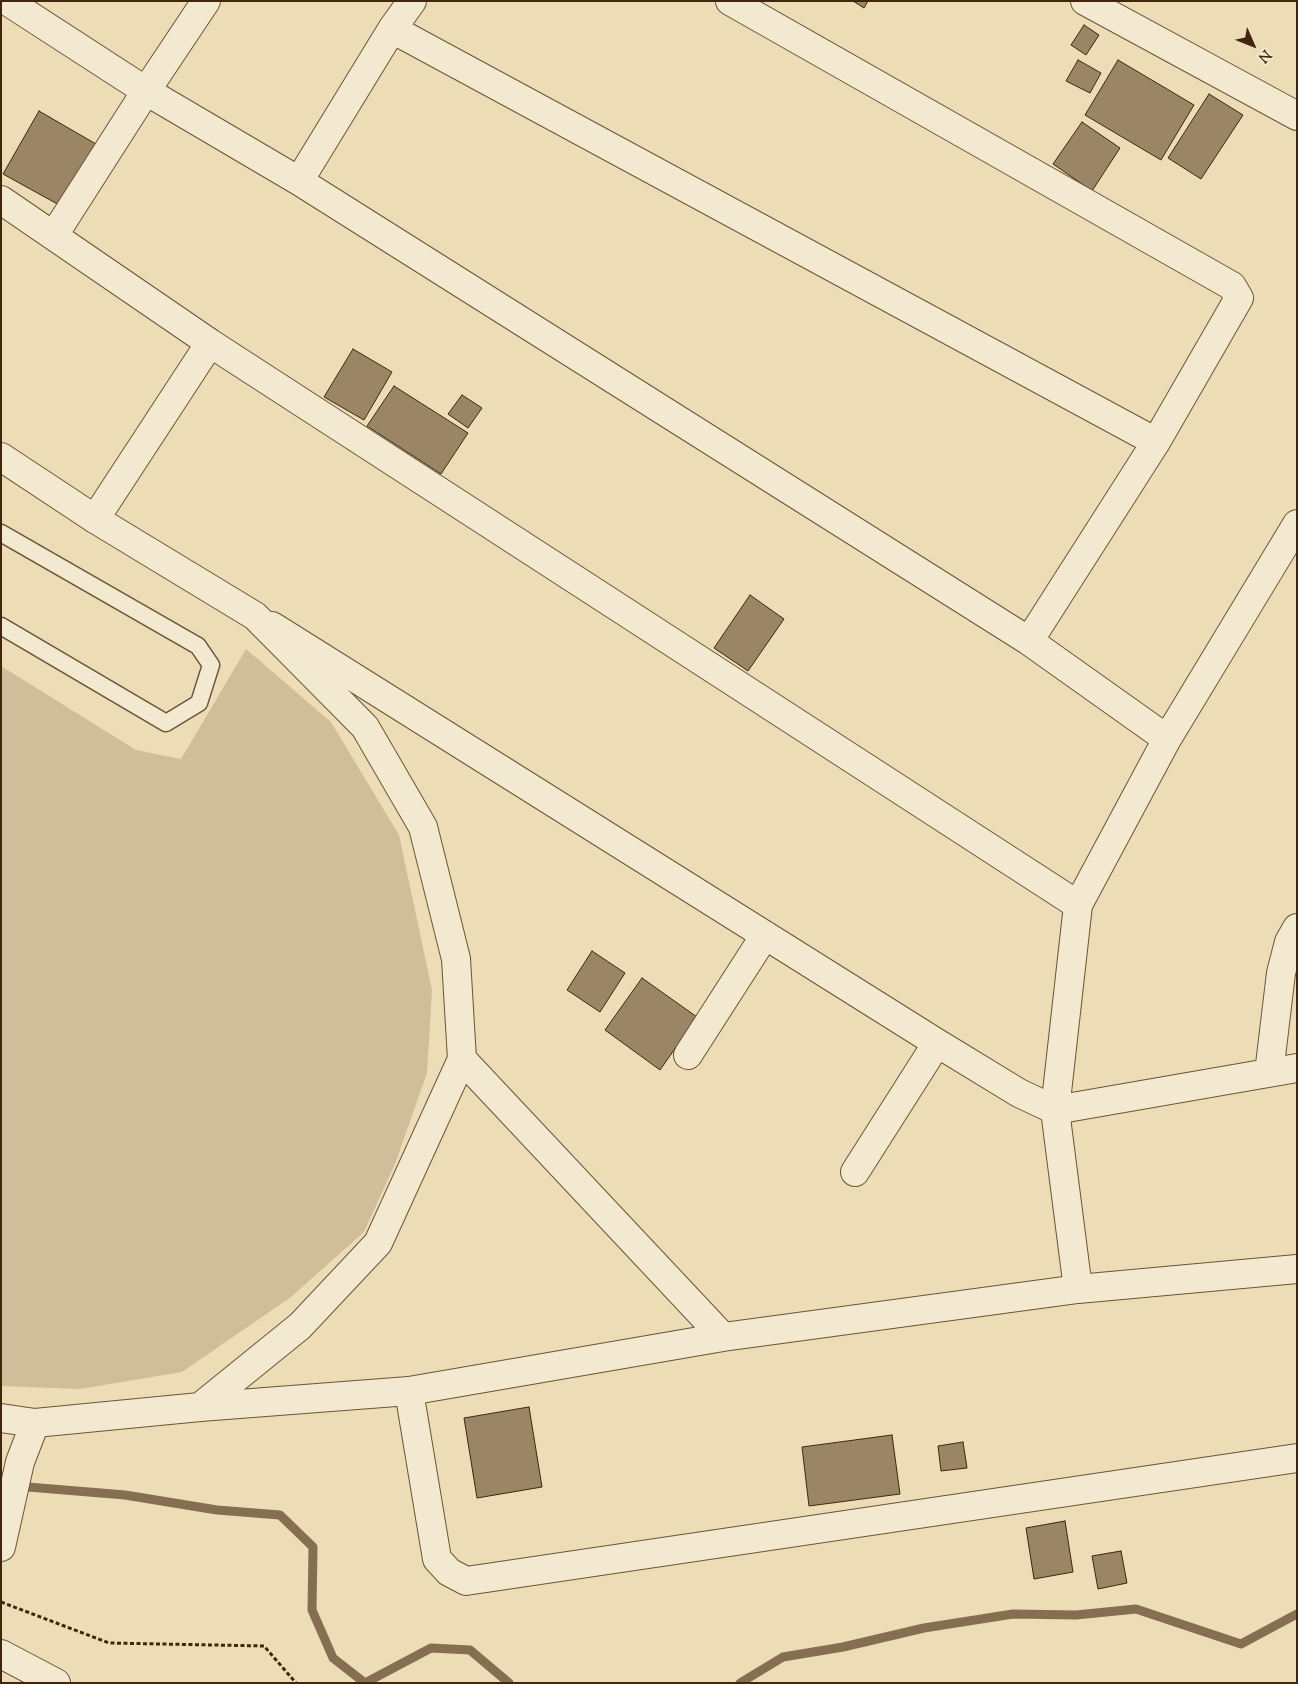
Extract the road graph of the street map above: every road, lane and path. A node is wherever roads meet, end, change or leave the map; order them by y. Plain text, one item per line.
1 (7, 1) edge
2 (206, 1) edge
3 (412, 1) edge
4 (730, 1) edge
5 (1085, 1) edge
6 (392, 29) junction
7 (146, 91) junction
8 (1297, 116) edge
9 (298, 181) junction
10 (1, 200) edge
11 (54, 235) junction
12 (210, 343) junction
13 (1156, 442) junction
14 (1, 457) edge
15 (95, 519) junction
16 (1297, 524) edge
17 (1, 532) edge
18 (255, 616) junction
19 (1, 626) edge
20 (1029, 640) junction
21 (1166, 739) junction
22 (1078, 905) junction
23 (1297, 928) edge
24 (764, 935) junction
25 (937, 1043) junction
26 (688, 1055) dead end
27 (462, 1059) junction
28 (1297, 1068) edge
29 (1269, 1073) junction
30 (1055, 1110) junction
31 (855, 1172) dead end
32 (1296, 1273) edge
33 (1078, 1289) junction
34 (723, 1337) junction
35 (409, 1391) junction
36 (200, 1407) junction
37 (1, 1418) edge
38 (35, 1424) junction
39 (1297, 1458) edge
40 (1, 1547) edge
41 (1, 1602) edge
42 (1, 1654) edge
43 (56, 1683) edge
44 (296, 1683) edge

1 - 7 street
2 - 7 street
3 - 6 street
4 - 13 street
5 - 8 street
6 - 9 street
6 - 13 street
7 - 9 street
7 - 11 street
9 - 20 street
10 - 11 street
11 - 12 street
12 - 15 street
12 - 22 street
13 - 20 street
14 - 15 street
15 - 18 street
16 - 21 street
17 - 19 lane
18 - 24 street
18 - 27 street
20 - 21 street
21 - 22 street
22 - 30 street
23 - 29 street
24 - 25 street
24 - 26 street
25 - 30 street
25 - 31 street
27 - 34 street
27 - 36 street
28 - 29 street
29 - 30 street
30 - 33 street
32 - 33 street
33 - 34 street
34 - 35 street
35 - 36 street
35 - 39 street
36 - 38 street
37 - 38 street
38 - 40 street
41 - 44 path
42 - 43 street

